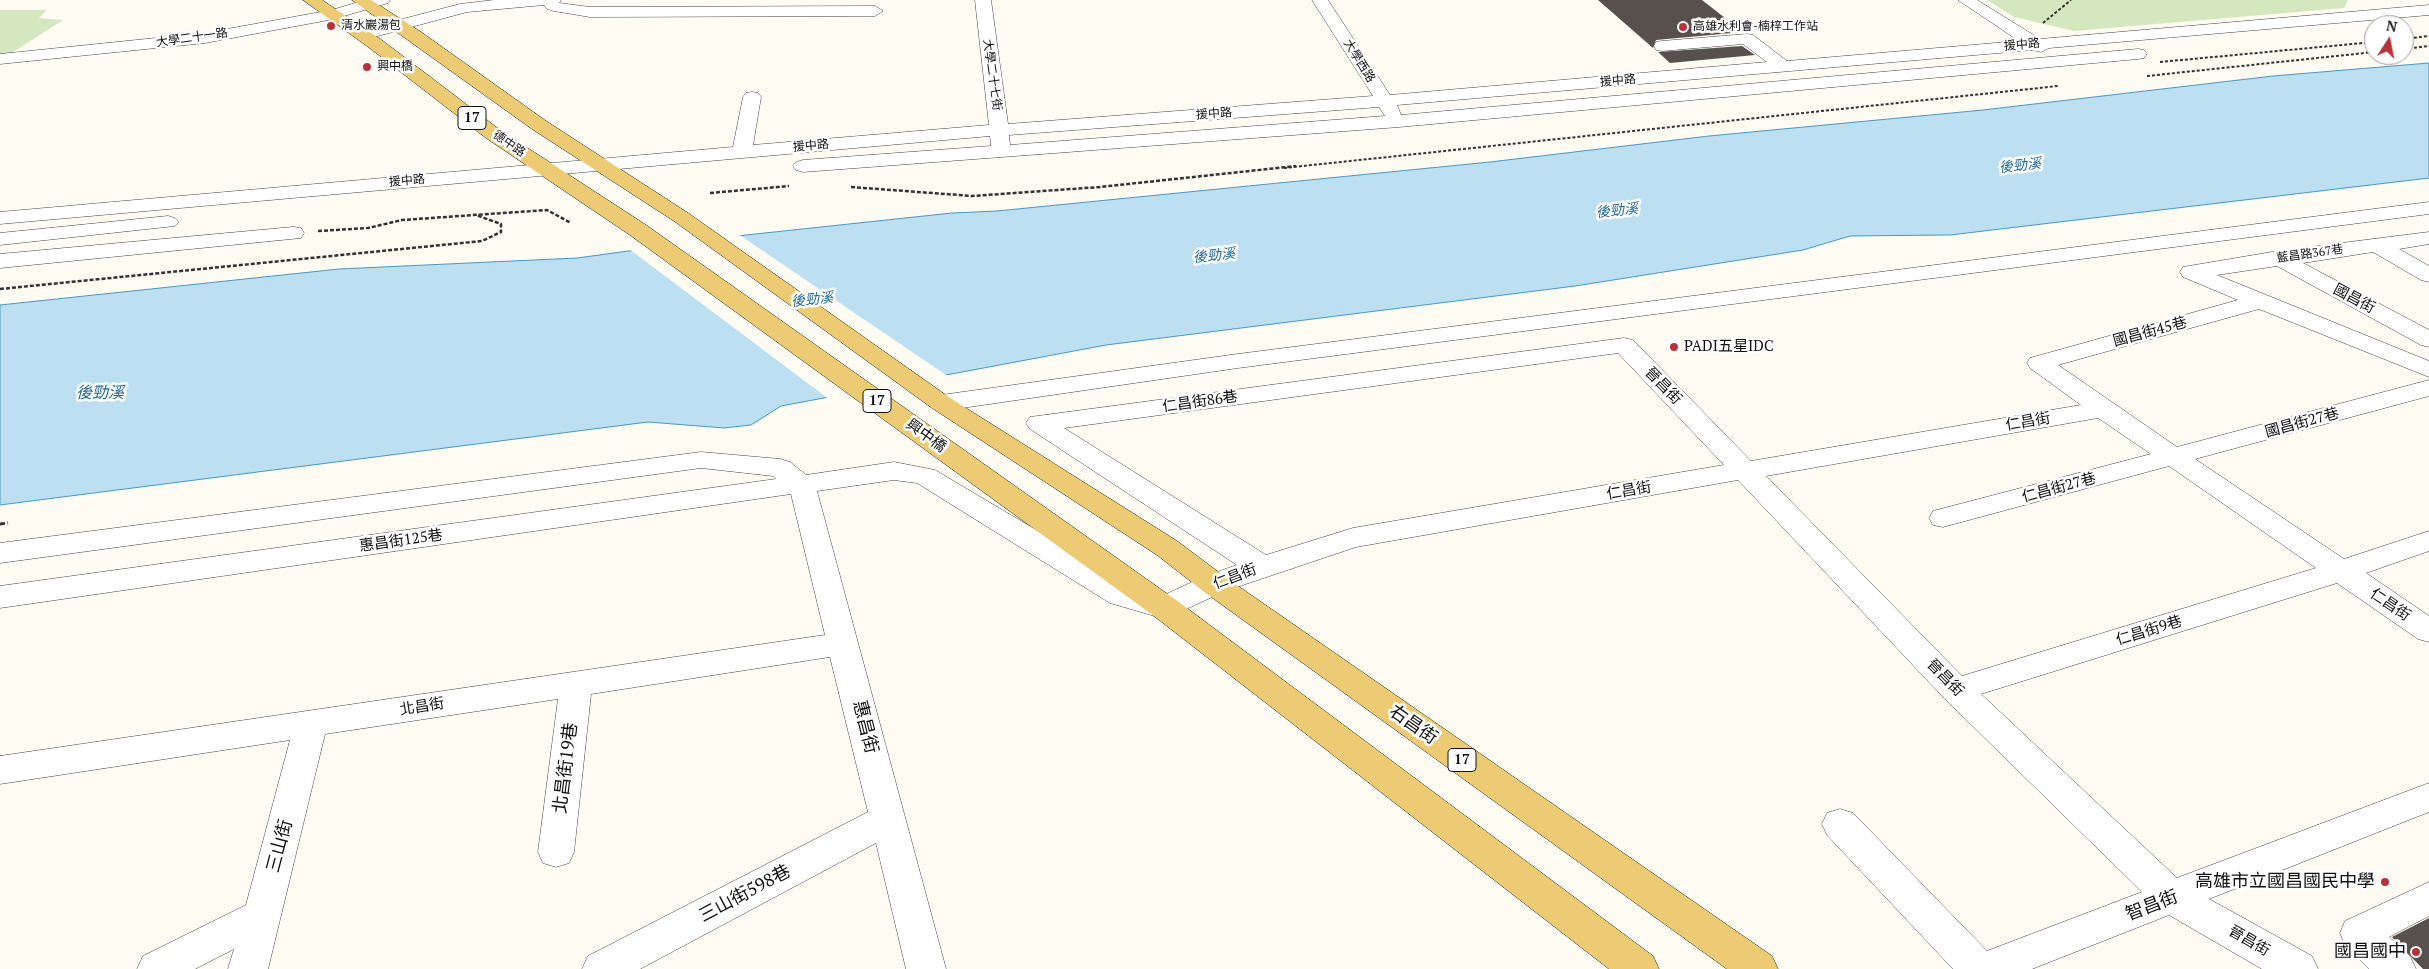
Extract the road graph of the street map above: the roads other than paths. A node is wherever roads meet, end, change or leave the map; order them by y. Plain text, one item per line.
1 (311, 0) edge
2 (551, 0) edge
3 (983, 0) edge
4 (1320, 0) edge
5 (1966, 0) edge
6 (2380, 0) edge
7 (366, 1) edge
8 (2409, 6) edge
9 (2429, 9) edge
10 (875, 10) edge
11 (334, 14) junction
12 (2429, 22) edge
13 (400, 25) junction
14 (2364, 34) edge
15 (363, 35) junction
16 (2345, 36) dead end
17 (2036, 44) junction
18 (1662, 46) dead end
19 (2152, 53) dead end
20 (0, 60) edge
21 (2064, 60) junction
22 (1783, 66) junction
23 (752, 97) dead end
24 (1384, 102) junction
25 (1399, 121) junction
26 (999, 130) junction
27 (1002, 150) junction
28 (742, 152) junction
29 (602, 164) junction
30 (785, 167) dead end
31 (544, 169) junction
32 (708, 173) dead end
33 (624, 180) junction
34 (567, 185) junction
35 (316, 208) dead end
36 (2429, 208) edge
37 (0, 218) edge
38 (188, 220) dead end
39 (638, 230) joint
40 (293, 233) road end
41 (2429, 238) edge
42 (0, 239) edge
43 (2376, 245) junction
44 (2278, 258) junction
45 (0, 261) edge
46 (2429, 275) edge
47 (2261, 301) junction
48 (2429, 340) edge
49 (1624, 345) joint
50 (2039, 362) joint
51 (2429, 370) edge
52 (2429, 388) edge
53 (941, 403) junction
54 (2103, 409) junction
55 (2175, 458) junction
56 (1745, 471) junction
57 (802, 484) junction
58 (1944, 518) dead end
59 (2429, 541) edge
60 (0, 553) edge
61 (1262, 567) junction
62 (2341, 571) junction
63 (1214, 584) junction
64 (0, 597) edge
65 (1165, 608) junction
66 (2429, 632) edge
67 (843, 644) junction
68 (576, 684) junction
69 (1956, 690) junction
70 (311, 724) junction
71 (0, 770) edge
72 (2429, 797) edge
73 (888, 819) junction
74 (1840, 824) dead end
75 (556, 852) dead end
76 (2173, 898) junction
77 (2429, 898) edge
78 (262, 916) junction
79 (157, 969) edge
80 (248, 969) edge
81 (602, 969) edge
82 (926, 969) edge
83 (1639, 969) edge
84 (1758, 969) edge
85 (1979, 969) edge
86 (1986, 969) edge
87 (2298, 969) edge
88 (2396, 969) edge

1 - 11 main road, 德中路 / 17
2 - 10 street
2 - 13 street
3 - 26 street, 大學二十七街
4 - 24 street, 大學西路
5 - 17 street
6 - 8 street
7 - 11 street, 大學二十一路
7 - 13 main road, 17
8 - 9 street, 援中路
8 - 12 street
8 - 17 street, 援中路
11 - 15 main road, 德中路 / 17
11 - 20 street, 大學二十一路
13 - 15 street
13 - 29 main road, 17
14 - 16 street
15 - 31 main road, 德中路 / 17
17 - 21 street
17 - 22 street, 援中路
18 - 22 street
19 - 21 street, 援中路
21 - 25 street, 援中路
22 - 24 street, 援中路
23 - 28 street
24 - 25 street, 大學西路
24 - 26 street, 援中路
25 - 27 street, 援中路
26 - 27 street, 大學二十七街
26 - 28 street, 援中路
27 - 30 street, 援中路
28 - 29 street, 援中路
29 - 31 street, 援中路
29 - 33 main road, 17
31 - 34 main road, 德中路 / 17
31 - 37 street, 援中路
32 - 33 street, 援中路
33 - 34 street, 援中路
33 - 53 main road, 17
34 - 35 street, 援中路
34 - 39 main road, 德中路 / 17
36 - 53 street
38 - 42 street
39 - 65 main road, 興中橋 / 17
40 - 45 street
41 - 43 street, 藍昌路367巷
43 - 44 street, 藍昌路367巷
43 - 46 street
44 - 47 street, 藍昌路367巷
44 - 48 street, 國昌街
47 - 50 street, 國昌街45巷
47 - 51 street
49 - 56 street, 晉昌街
49 - 61 street, 仁昌街86巷
50 - 54 street, 仁昌街
52 - 55 street, 國昌街27巷
53 - 63 main road, 右昌街 / 17
54 - 55 street, 仁昌街
54 - 56 street, 仁昌街
55 - 58 street, 仁昌街27巷
55 - 62 street, 仁昌街
56 - 61 street, 仁昌街
56 - 69 street, 晉昌街
57 - 60 street
57 - 64 street, 惠昌街125巷
57 - 65 street, 惠昌街125巷
57 - 67 street, 惠昌街
59 - 62 street, 仁昌街9巷
61 - 63 street, 仁昌街
62 - 66 street, 仁昌街
62 - 69 street, 仁昌街9巷
63 - 65 street, 仁昌街
63 - 84 main road, 右昌街 / 17
65 - 83 main road, 17
67 - 68 street, 北昌街
67 - 73 street, 惠昌街
68 - 70 street, 北昌街
68 - 75 street, 北昌街19巷
69 - 76 street, 晉昌街
70 - 71 street, 北昌街
70 - 78 street, 三山街
72 - 76 street, 智昌街
73 - 81 street, 三山街598巷
73 - 82 street, 惠昌街
74 - 85 street
76 - 86 street, 智昌街
76 - 87 street, 晉昌街
77 - 88 street
78 - 79 street
78 - 80 street, 三山街

